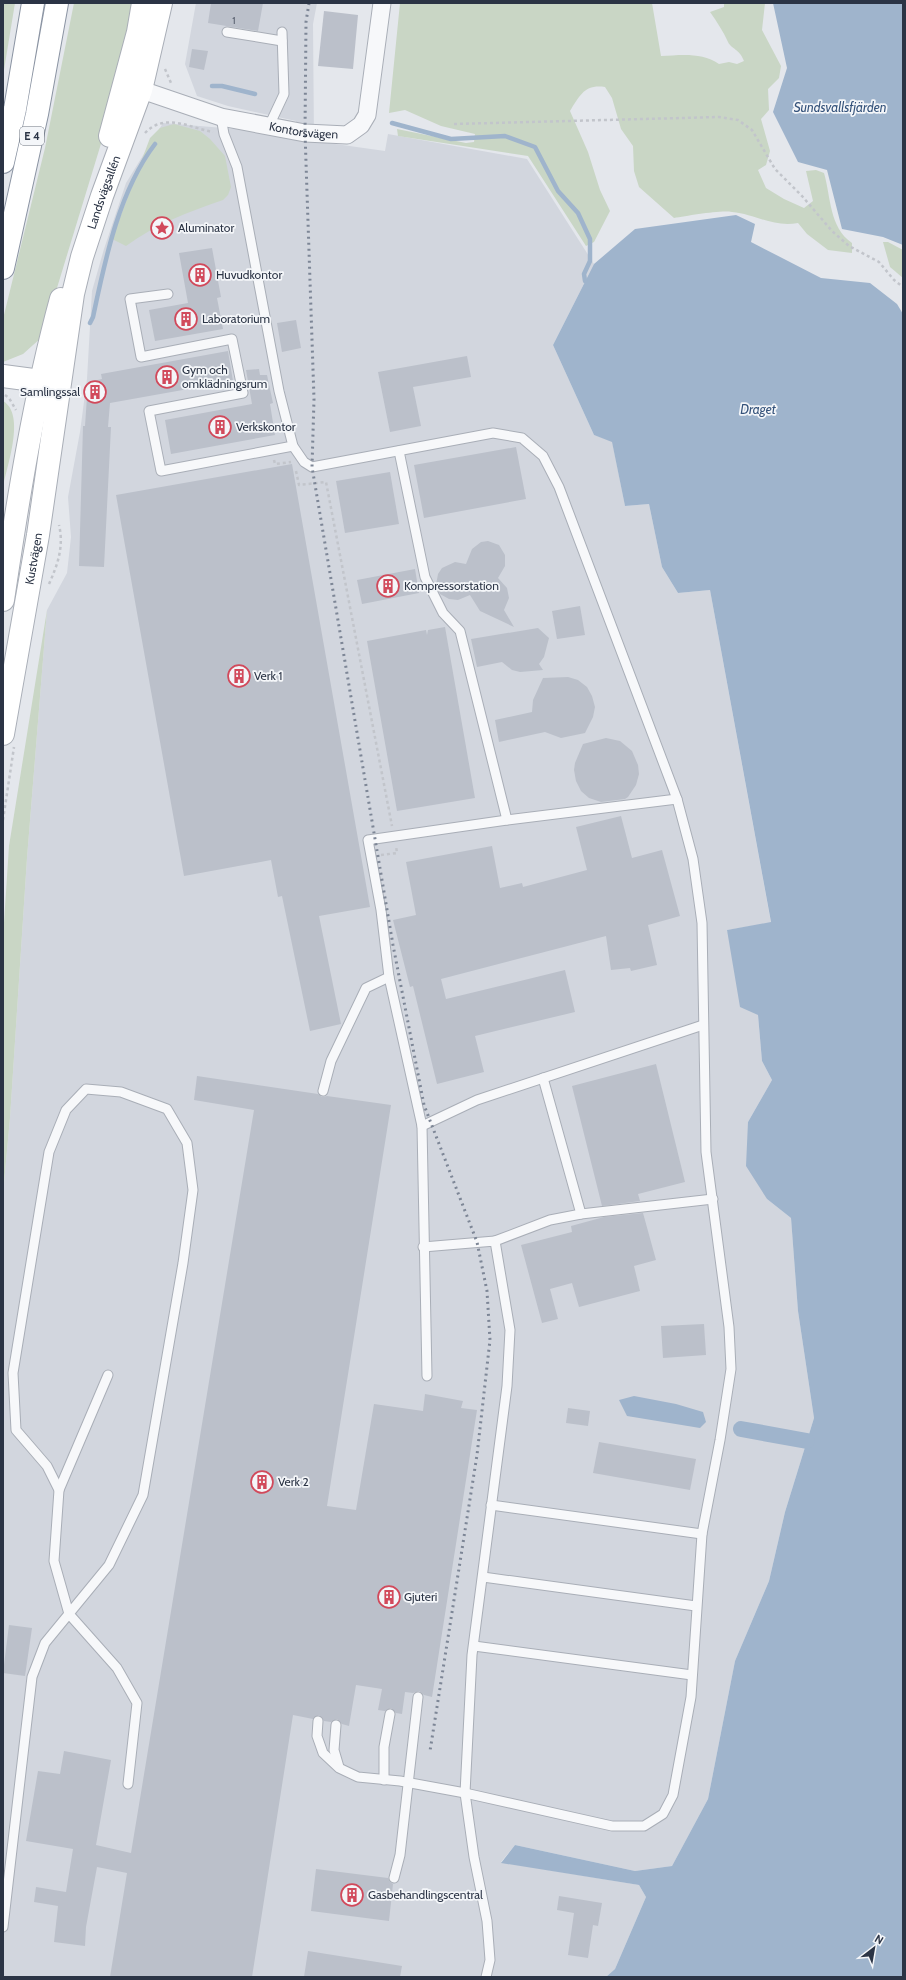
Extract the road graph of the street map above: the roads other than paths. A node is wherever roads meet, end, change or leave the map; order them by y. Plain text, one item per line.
1 (33, 3) edge
2 (57, 3) edge
3 (143, 3) edge
4 (161, 3) edge
5 (382, 3) edge
6 (227, 32) dead end
7 (133, 87) junction
8 (221, 117) junction
9 (268, 126) junction
10 (3, 162) edge
11 (3, 268) edge
12 (168, 294) dead end
13 (3, 376) edge
14 (52, 383) junction
15 (293, 446) junction
16 (399, 451) junction
17 (3, 600) edge
18 (3, 734) edge
19 (677, 799) junction
20 (507, 820) junction
21 (389, 977) junction
22 (703, 1025) junction
23 (543, 1078) junction
24 (323, 1090) dead end
25 (422, 1126) junction
26 (712, 1199) junction
27 (581, 1214) junction
28 (495, 1241) junction
29 (423, 1247) junction
30 (108, 1375) dead end
31 (427, 1376) dead end
32 (59, 1490) junction
33 (491, 1505) junction
34 (702, 1534) junction
35 (483, 1577) junction
36 (696, 1606) junction
37 (68, 1614) junction
38 (474, 1646) junction
39 (692, 1675) junction
40 (418, 1697) dead end
41 (390, 1714) dead end
42 (318, 1721) dead end
43 (336, 1725) dead end
44 (339, 1768) junction
45 (384, 1780) junction
46 (409, 1783) junction
47 (128, 1784) dead end
48 (465, 1793) junction
49 (394, 1878) dead end
50 (3, 1927) edge
51 (486, 1977) edge

1 - 10 main road, E 4
2 - 11 main road, E 4
3 - 7 main road, Landsvägsallén
4 - 7 main road, Landsvägsallén
5 - 9 street, Kontorsvägen
6 - 9 lane
7 - 8 street, Kontorsvägen
7 - 14 main road, Landsvägsallén
8 - 9 street, Kontorsvägen
8 - 15 lane
12 - 15 lane
13 - 14 main road
14 - 17 main road, Kustvägen
14 - 18 main road, Kustvägen
15 - 16 lane
16 - 19 lane
16 - 20 lane
19 - 20 lane
19 - 22 lane
20 - 21 lane
21 - 24 lane
21 - 25 lane
22 - 23 lane
22 - 26 lane
23 - 25 lane
23 - 27 lane
25 - 29 lane
26 - 27 lane
26 - 34 lane
27 - 28 lane
28 - 29 lane
28 - 33 lane
29 - 31 lane
30 - 32 lane
32 - 37 lane
32 - 37 lane
33 - 34 lane
33 - 35 lane
34 - 36 lane
35 - 36 lane
35 - 38 lane
36 - 39 lane
37 - 47 lane
37 - 50 lane
38 - 39 lane
38 - 48 lane
39 - 48 lane
40 - 46 lane
41 - 45 lane
42 - 44 lane
43 - 44 lane
44 - 45 lane
45 - 46 lane
46 - 48 lane
46 - 49 lane
48 - 51 lane

